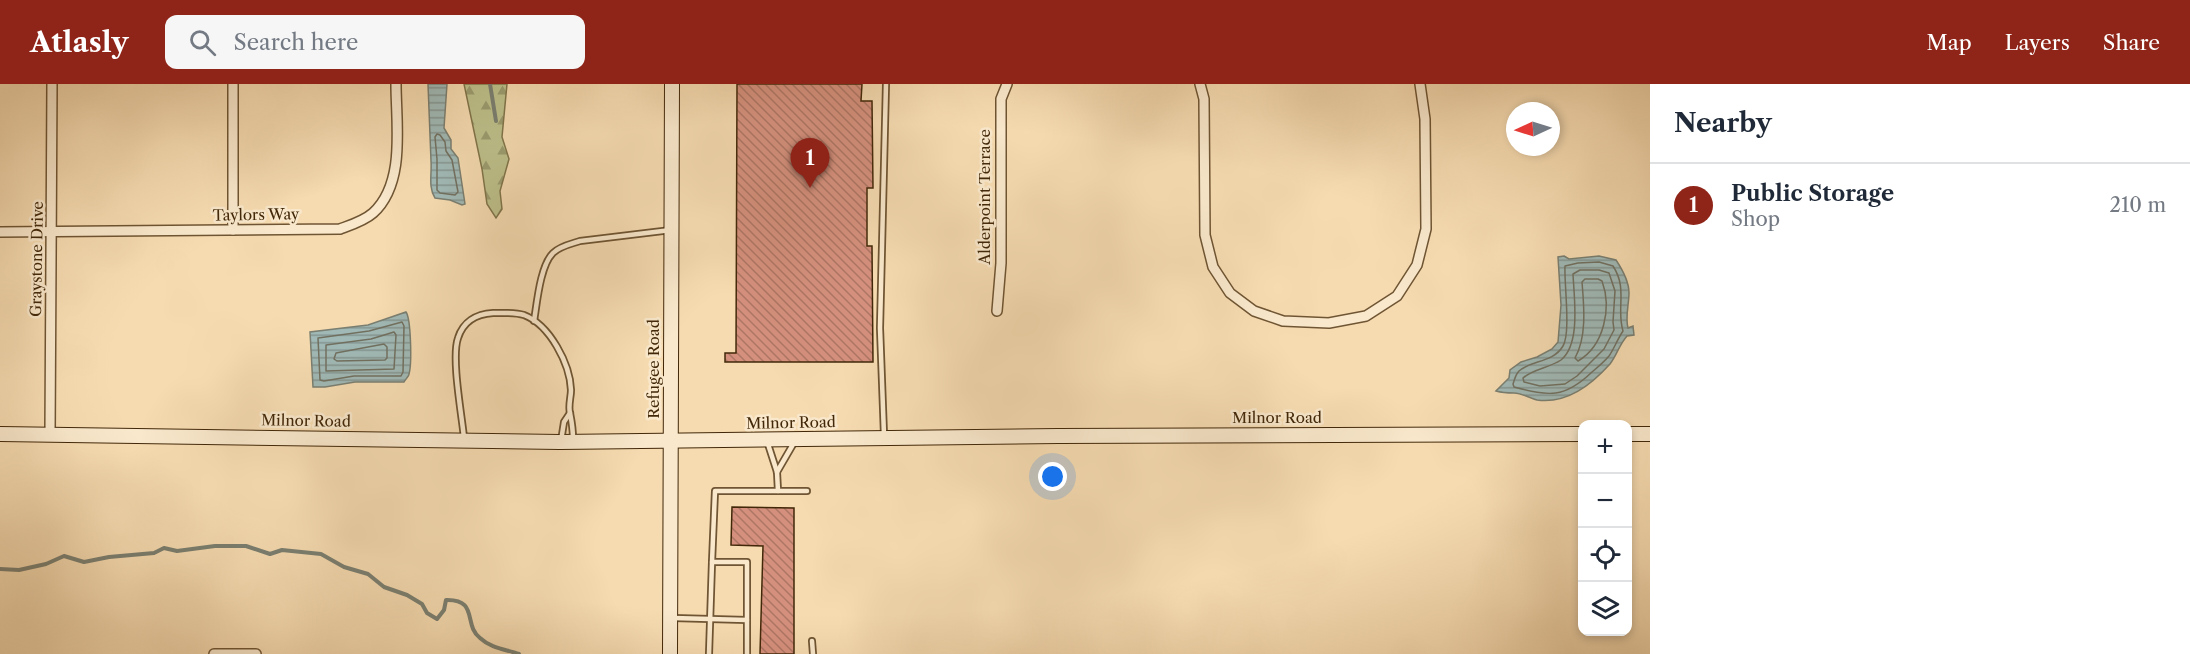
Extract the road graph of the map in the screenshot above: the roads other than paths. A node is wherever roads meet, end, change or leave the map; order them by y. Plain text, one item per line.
1 (52, 84) edge
2 (233, 84) edge
3 (396, 84) edge
4 (672, 84) edge
5 (886, 84) edge
6 (1006, 84) edge
7 (1200, 84) edge
8 (1420, 84) edge
9 (233, 230) junction
10 (671, 230) junction
11 (0, 232) edge
12 (52, 232) junction
13 (997, 311) dead end
14 (534, 321) junction
15 (570, 413) junction
16 (0, 434) edge
17 (50, 434) junction
18 (1578, 434) edge
19 (1632, 434) edge
20 (1650, 434) edge
21 (884, 438) junction
22 (796, 439) junction
23 (767, 440) junction
24 (464, 441) junction
25 (670, 441) junction
26 (567, 442) junction
27 (777, 472) junction
28 (778, 491) junction
29 (807, 491) dead end
30 (712, 562) junction
31 (670, 618) junction
32 (709, 619) junction
33 (747, 620) junction
34 (812, 640) dead end
35 (214, 654) edge
36 (256, 654) edge
37 (670, 654) edge
38 (709, 654) edge
39 (747, 654) edge
40 (813, 654) edge

1 - 12 street, Graystone Drive
2 - 9 street
3 - 9 street, Taylors Way
4 - 10 main road, Refugee Road
5 - 21 lane
6 - 13 street, Alderpoint Terrace
7 - 8 street
9 - 12 street, Taylors Way
10 - 14 lane
10 - 25 main road, Refugee Road
11 - 12 street, Taylors Way
12 - 17 street, Graystone Drive
14 - 15 lane
14 - 24 lane
15 - 26 lane
15 - 26 lane
16 - 17 main road, Milnor Road
17 - 24 main road, Milnor Road
18 - 21 main road, Milnor Road
19 - 20 main road
21 - 22 main road, Milnor Road
22 - 23 main road, Milnor Road
22 - 27 lane
23 - 25 main road, Milnor Road
23 - 27 lane
24 - 26 main road, Milnor Road
25 - 26 main road, Milnor Road
25 - 31 main road, Refugee Road
27 - 28 lane
28 - 29 lane
28 - 30 lane
30 - 32 lane
30 - 33 lane
31 - 32 lane
31 - 37 main road, Refugee Road
32 - 33 lane
32 - 38 lane
33 - 39 lane
34 - 40 lane
35 - 36 street

